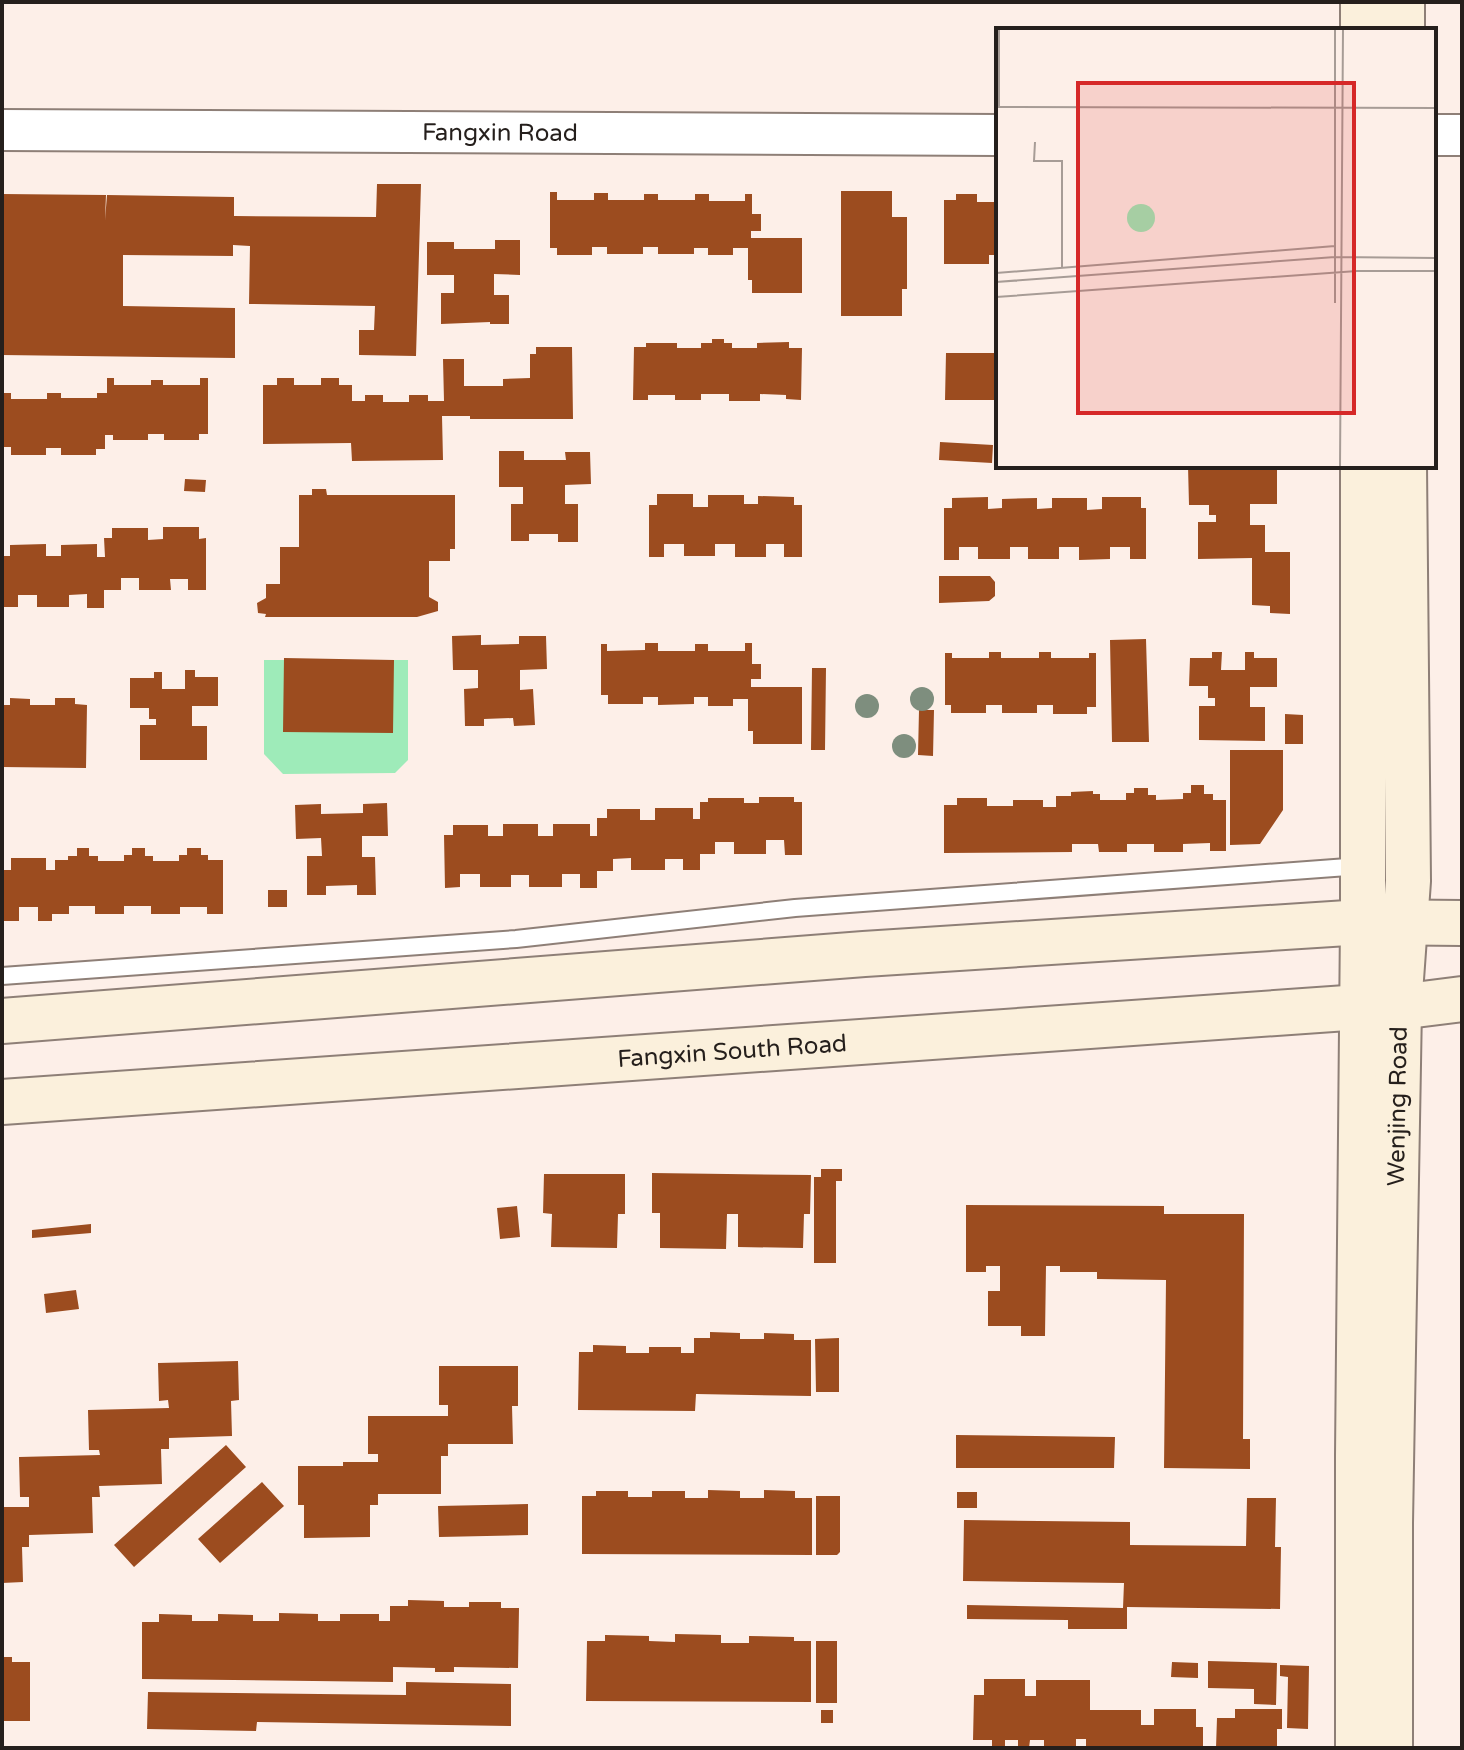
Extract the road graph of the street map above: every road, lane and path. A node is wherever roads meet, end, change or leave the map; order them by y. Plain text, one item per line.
1 (1363, 2) edge
2 (1402, 2) edge
3 (1363, 28) edge
4 (1402, 28) edge
5 (2, 130) edge
6 (996, 135) edge
7 (1436, 135) edge
8 (1462, 135) edge
9 (1363, 468) edge
10 (1404, 468) edge
11 (1362, 866) junction
12 (1384, 923) junction
13 (1462, 923) edge
14 (2, 976) edge
15 (1462, 999) edge
16 (1380, 1007) junction
17 (2, 1021) edge
18 (2, 1102) edge
19 (1358, 1748) edge
20 (1390, 1748) edge

1 - 3 main road
2 - 4 main road
5 - 6 street, Fangxin Road
7 - 8 street
9 - 11 main road, Wenjing Road
10 - 12 main road, Wenjing Road
11 - 12 main road, Wenjing Road
11 - 14 lane
12 - 13 main road
12 - 16 main road, Wenjing Road
12 - 17 main road
15 - 16 main road, Fangxin South Road
16 - 18 main road, Fangxin South Road
16 - 19 main road, Wenjing Road
16 - 20 main road, Wenjing Road

